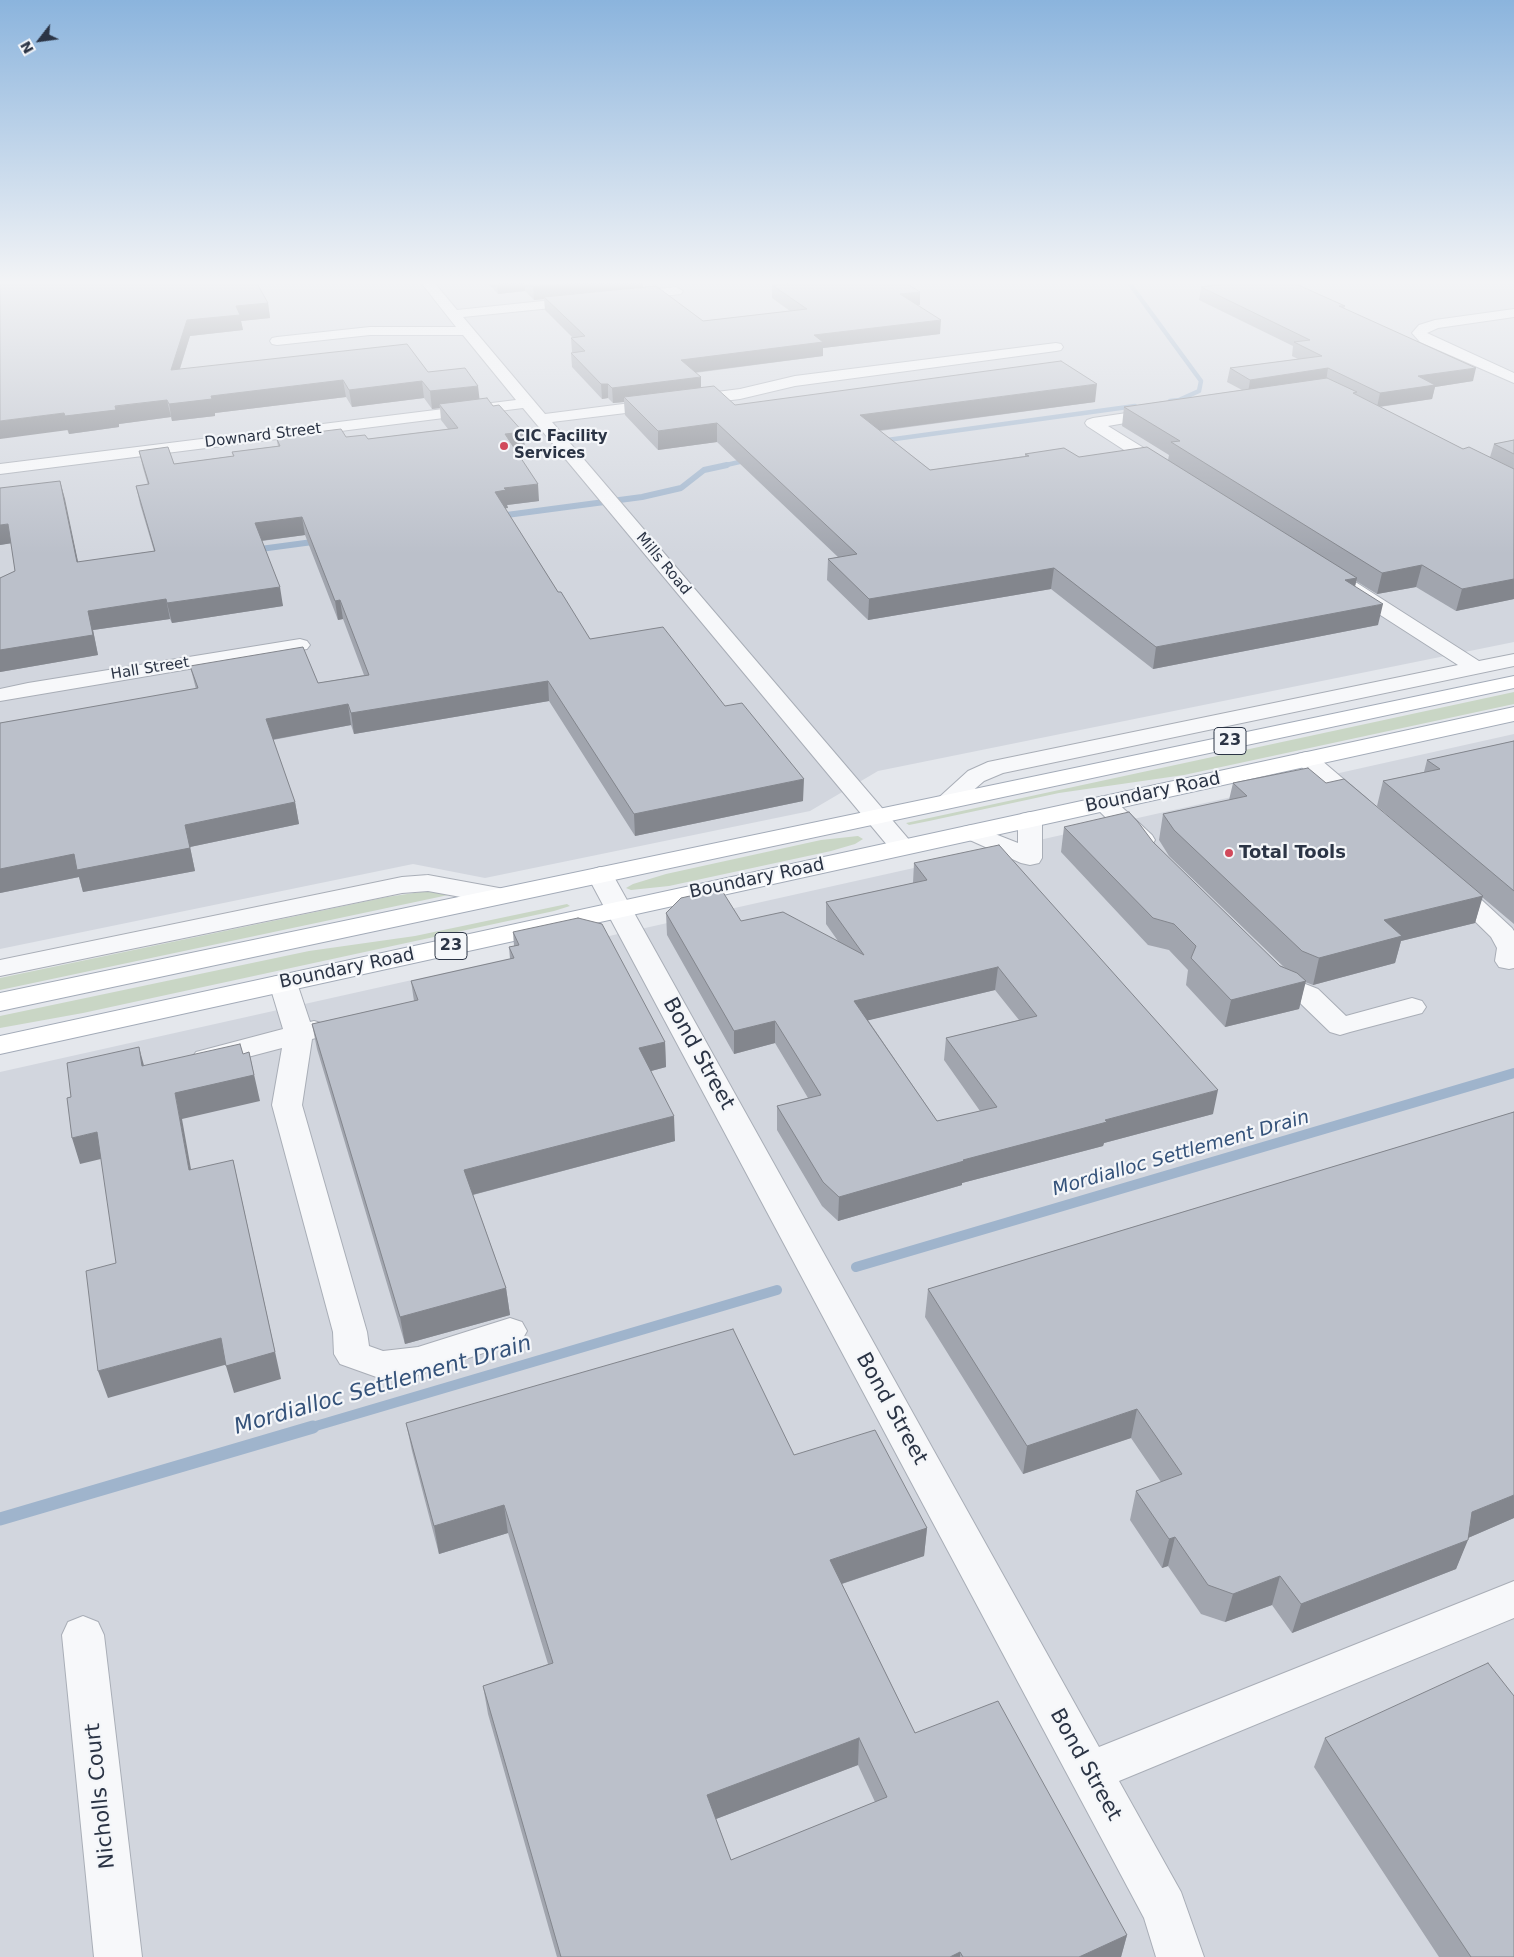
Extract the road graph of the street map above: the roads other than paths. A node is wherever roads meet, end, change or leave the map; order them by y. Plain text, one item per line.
1 (501, 371) edge
2 (869, 371) edge
3 (1497, 371) edge
4 (1514, 379) edge
5 (527, 403) junction
6 (1181, 410) edge
7 (541, 419) junction
8 (0, 470) edge
9 (1176, 476) edge
10 (1333, 576) edge
11 (300, 645) edge
12 (1514, 660) edge
13 (1476, 668) junction
14 (1514, 682) edge
15 (0, 695) edge
16 (1514, 714) edge
17 (1306, 759) junction
18 (947, 801) junction
19 (1104, 803) junction
20 (875, 816) junction
21 (1030, 819) junction
22 (1378, 821) edge
23 (972, 832) junction
24 (902, 847) junction
25 (1159, 862) edge
26 (1437, 873) edge
27 (600, 875) junction
28 (500, 896) junction
29 (619, 910) junction
30 (1257, 958) edge
31 (1509, 961) dead end
32 (0, 968) edge
33 (283, 983) junction
34 (0, 1002) edge
35 (1412, 1008) dead end
36 (335, 1026) edge
37 (299, 1034) junction
38 (0, 1045) edge
39 (193, 1063) edge
40 (510, 1331) dead end
41 (1514, 1599) edge
42 (83, 1635) dead end
43 (1089, 1772) junction
44 (118, 1957) edge
45 (1180, 1957) edge

1 - 5 street, Mills Road
2 - 7 street
3 - 4 street
5 - 7 street, Mills Road
5 - 8 street, Downard Street
6 - 9 street
7 - 20 street, Mills Road
10 - 13 street
11 - 15 street, Hall Street
12 - 13 street
13 - 18 street
14 - 18 main road, Boundary Road / 23
16 - 17 main road, Boundary Road / 23
17 - 19 main road, Boundary Road / 23
17 - 22 street
18 - 20 main road, Boundary Road / 23
19 - 21 main road, Boundary Road / 23
19 - 25 street
20 - 24 street, Mills Road
20 - 27 main road, Boundary Road / 23
21 - 23 main road, Boundary Road / 23
21 - 23 street
23 - 24 main road, Boundary Road / 23
24 - 29 main road, Boundary Road / 23
26 - 31 street
27 - 28 main road, Boundary Road / 23
27 - 29 street, Bond Street
28 - 32 street
28 - 34 main road, Boundary Road / 23
29 - 33 main road, Boundary Road / 23
29 - 43 street, Bond Street
30 - 35 street
33 - 37 street
33 - 38 main road, Boundary Road / 23
36 - 37 street
37 - 39 street
37 - 40 street
41 - 43 street
42 - 44 street, Nicholls Court
43 - 45 street, Bond Street

